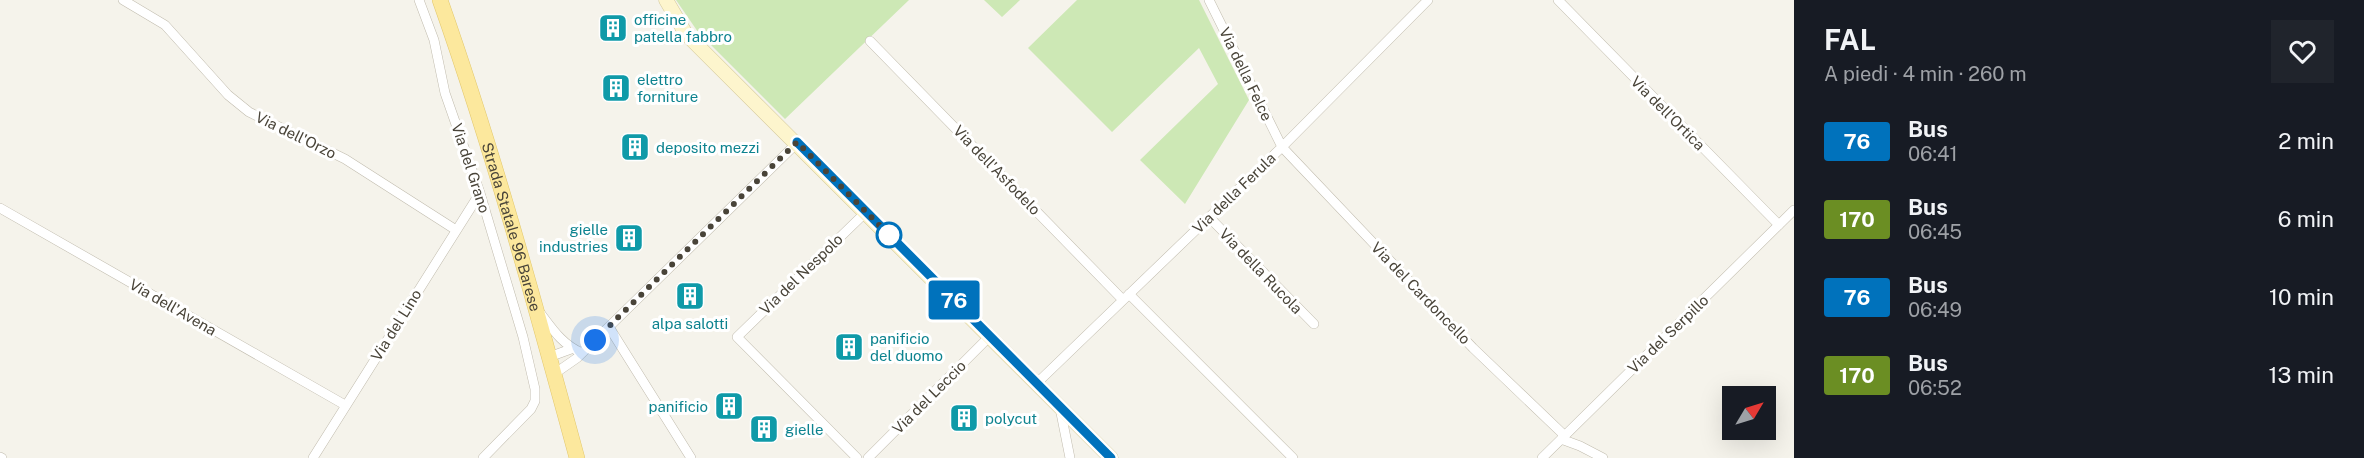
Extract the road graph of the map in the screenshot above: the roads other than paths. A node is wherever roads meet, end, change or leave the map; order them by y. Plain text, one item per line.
1 (123, 0) edge
2 (419, 0) edge
3 (440, 0) edge
4 (666, 0) edge
5 (1209, 0) edge
6 (1428, 0) edge
7 (1558, 0) edge
8 (870, 41) dead end
9 (797, 142) junction
10 (1282, 147) junction
11 (480, 193) junction
12 (0, 208) edge
13 (1794, 210) edge
14 (866, 212) junction
15 (1209, 217) junction
16 (1779, 225) junction
17 (456, 230) junction
18 (1126, 297) junction
19 (536, 308) junction
20 (1314, 324) dead end
21 (609, 327) junction
22 (543, 334) junction
23 (990, 336) junction
24 (523, 337) junction
25 (571, 349) junction
26 (582, 353) junction
27 (549, 357) junction
28 (554, 374) junction
29 (1037, 383) junction
30 (345, 405) junction
31 (1060, 406) junction
32 (1562, 437) junction
33 (313, 458) edge
34 (483, 458) edge
35 (577, 458) edge
36 (691, 458) edge
37 (857, 458) edge
38 (868, 458) edge
39 (1070, 458) edge
40 (1111, 458) edge
41 (1293, 458) edge
42 (1542, 458) edge
43 (1603, 458) edge

1 - 17 street, Via dell'Orzo
2 - 11 street, Via del Grano
3 - 19 main road, Strada Statale 96 Barese
4 - 9 main road
5 - 10 street, Via della Felce
6 - 10 street, Via della Ferula
7 - 16 street, Via dell'Ortica
8 - 18 street, Via dell'Asfodelo
9 - 14 main road
9 - 21 street
10 - 15 street, Via della Ferula
10 - 32 street, Via del Cardoncello
11 - 17 street, Via del Lino
11 - 24 street, Via del Grano
12 - 30 street, Via dell'Avena
13 - 16 street, Via del Serpillo
14 - 23 main road
14 - 37 street, Via del Nespolo
15 - 18 street, Via della Ferula
15 - 20 street, Via della Rucola
16 - 32 street, Via del Serpillo
17 - 30 street, Via del Lino
18 - 29 street, Via della Ferula
18 - 41 street, Via dell'Asfodelo
19 - 22 main road, Strada Statale 96 Barese
19 - 25 street
21 - 26 street
21 - 36 street
22 - 24 street
22 - 27 main road, Strada Statale 96 Barese
23 - 29 main road
23 - 38 street, Via del Leccio
24 - 34 street, Via del Grano
25 - 26 street
25 - 27 street
26 - 28 street
27 - 28 main road, Strada Statale 96 Barese
28 - 35 main road, Strada Statale 96 Barese
29 - 31 main road
30 - 33 street, Via del Lino
31 - 39 street
31 - 40 main road
32 - 42 street, Via del Serpillo
32 - 43 street

